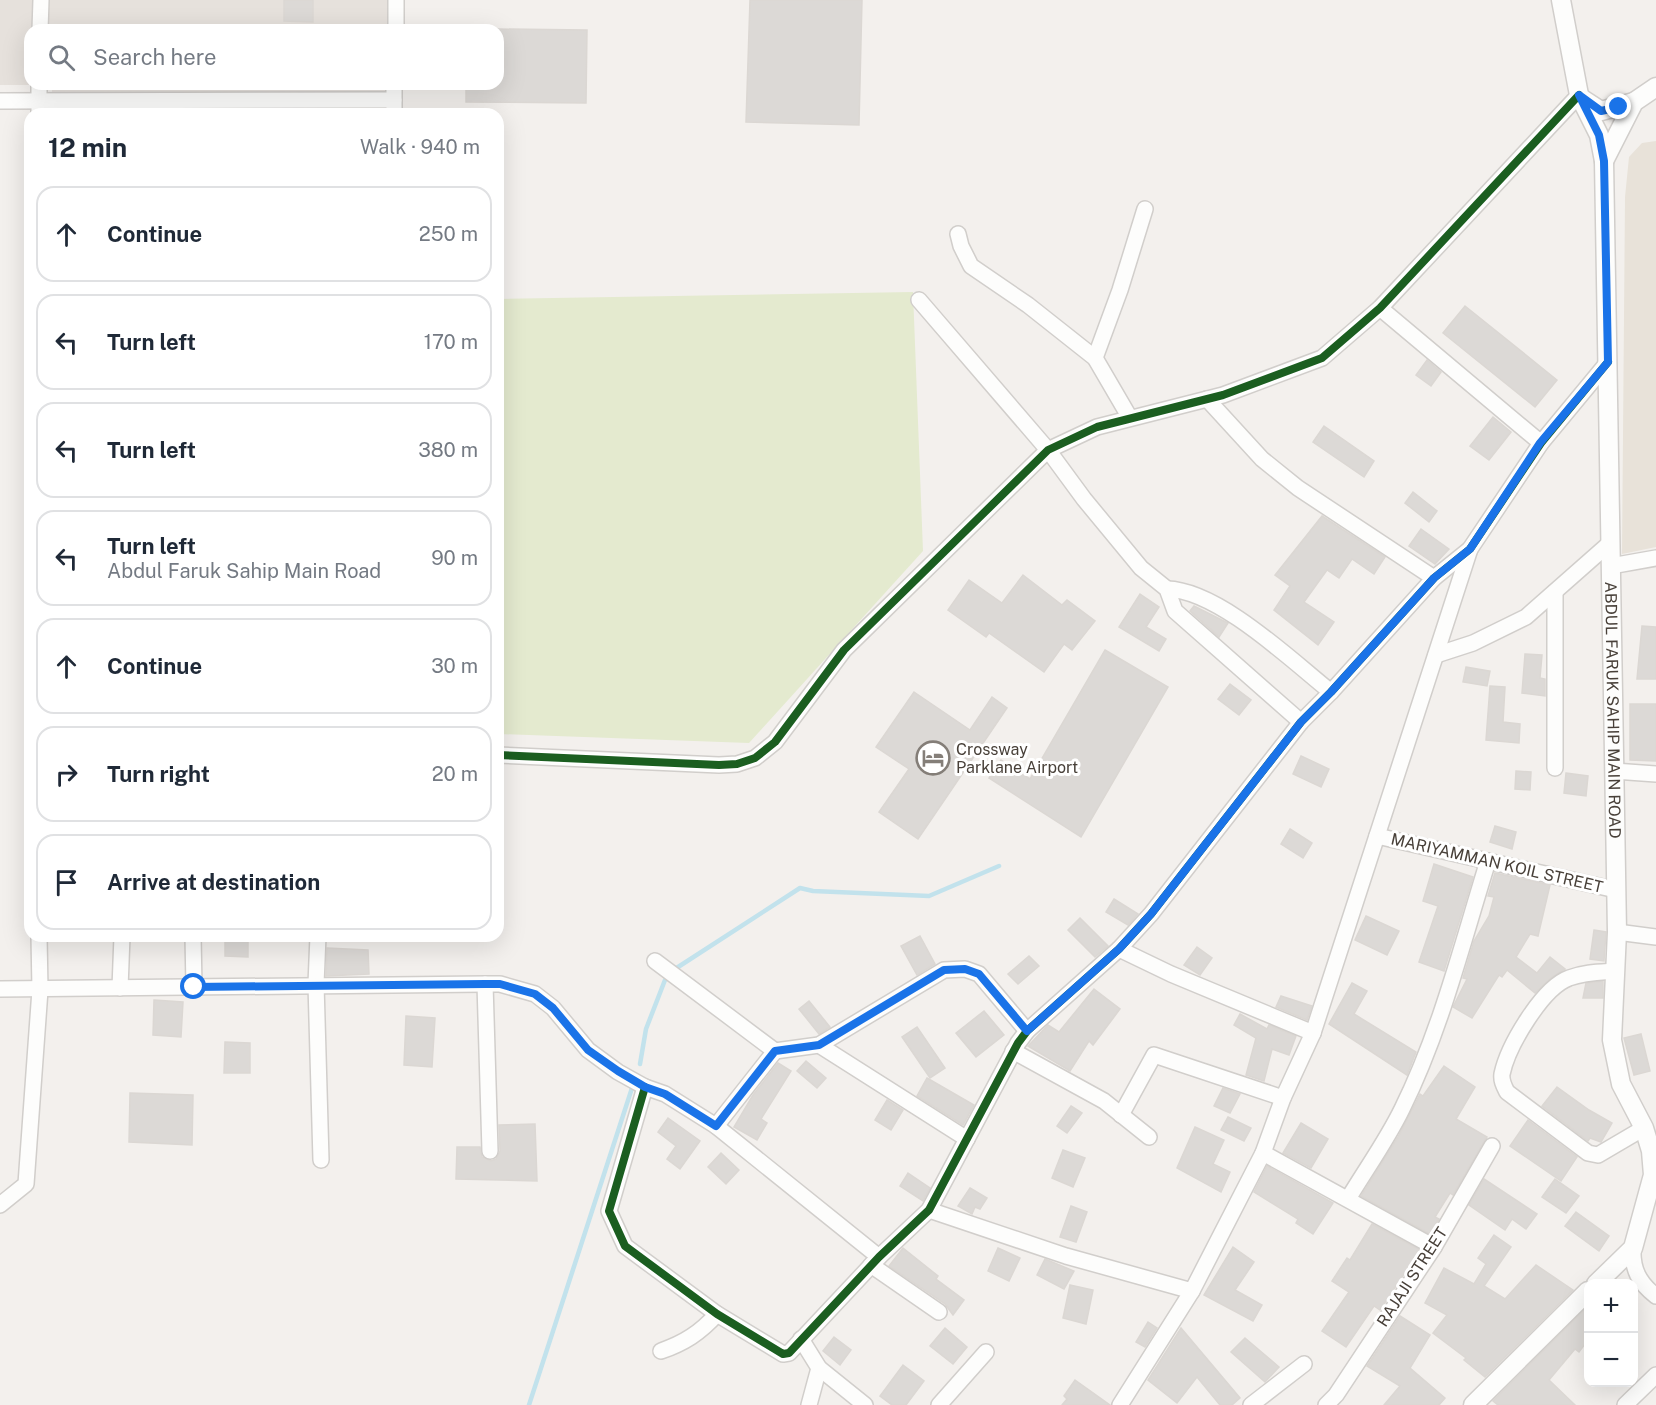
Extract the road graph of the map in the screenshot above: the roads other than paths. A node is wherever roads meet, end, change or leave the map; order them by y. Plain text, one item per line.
1 (41, 0) edge
2 (396, 0) edge
3 (1561, 0) edge
4 (40, 24) edge
5 (396, 24) edge
6 (1656, 87) edge
7 (39, 90) edge
8 (394, 90) edge
9 (1579, 95) junction
10 (0, 101) edge
11 (1634, 102) junction
12 (39, 107) edge
13 (394, 107) edge
14 (1604, 161) junction
15 (1146, 209) dead end
16 (958, 234) dead end
17 (920, 300) dead end
18 (1380, 308) junction
19 (1095, 358) junction
20 (1608, 362) junction
21 (1207, 399) junction
22 (1130, 418) junction
23 (1540, 443) junction
24 (1048, 450) junction
25 (1611, 543) junction
26 (1470, 549) junction
27 (1656, 558) edge
28 (1611, 566) junction
29 (1434, 578) junction
30 (1167, 590) junction
31 (1555, 592) junction
32 (1436, 655) junction
33 (1331, 692) junction
34 (1301, 722) junction
35 (504, 754) edge
36 (1555, 768) dead end
37 (1614, 771) junction
38 (1656, 774) edge
39 (1377, 836) junction
40 (1488, 861) junction
41 (1616, 890) junction
42 (1617, 932) junction
43 (1656, 937) edge
44 (39, 942) edge
45 (122, 942) edge
46 (193, 942) edge
47 (318, 942) edge
48 (1119, 949) junction
49 (655, 961) dead end
50 (1615, 971) junction
51 (316, 984) junction
52 (485, 984) junction
53 (194, 987) junction
54 (120, 988) junction
55 (0, 989) edge
56 (40, 990) junction
57 (1027, 1031) junction
58 (1313, 1034) junction
59 (819, 1045) junction
60 (775, 1051) junction
61 (1013, 1051) junction
62 (645, 1087) junction
63 (1283, 1098) junction
64 (1121, 1114) junction
65 (716, 1126) junction
66 (1644, 1128) junction
67 (1149, 1137) dead end
68 (967, 1139) junction
69 (1492, 1146) dead end
70 (490, 1151) dead end
71 (1263, 1152) junction
72 (321, 1160) dead end
73 (1348, 1199) junction
74 (0, 1205) edge
75 (929, 1210) junction
76 (1434, 1246) junction
77 (1633, 1248) junction
78 (875, 1261) junction
79 (1601, 1279) edge
80 (1192, 1291) junction
81 (1584, 1295) edge
82 (1656, 1296) edge
83 (939, 1312) dead end
84 (717, 1314) junction
85 (801, 1339) junction
86 (661, 1352) dead end
87 (986, 1352) dead end
88 (1304, 1364) dead end
89 (819, 1368) junction
90 (1656, 1375) edge
91 (1336, 1402) edge
92 (809, 1405) edge
93 (865, 1405) edge
94 (939, 1405) edge
95 (1120, 1405) edge
96 (1251, 1405) edge
97 (1473, 1405) edge
98 (1625, 1405) edge

1 - 4 street
2 - 5 street
3 - 9 street, ABDUL FARUK SAHIP MAIN ROAD
6 - 11 street
7 - 12 street
8 - 13 street
9 - 11 street
9 - 14 street, ABDUL FARUK SAHIP MAIN ROAD
9 - 18 street
10 - 12 street
11 - 14 street
12 - 13 street
14 - 20 street, ABDUL FARUK SAHIP MAIN ROAD
15 - 19 street
16 - 19 street
17 - 24 street
18 - 21 street
18 - 23 street
19 - 22 street
20 - 23 street
20 - 25 street, ABDUL FARUK SAHIP MAIN ROAD
21 - 22 street
21 - 29 street
22 - 24 street
23 - 26 street
24 - 30 street
24 - 35 street
25 - 28 street, ABDUL FARUK SAHIP MAIN ROAD
25 - 31 street
26 - 29 street
26 - 32 street
27 - 28 street
28 - 37 street, ABDUL FARUK SAHIP MAIN ROAD
29 - 33 street
30 - 33 street
30 - 34 street
31 - 32 street
31 - 36 street
32 - 39 street
33 - 34 street
34 - 48 street
37 - 38 street
37 - 41 street, ABDUL FARUK SAHIP MAIN ROAD
39 - 40 street, MARIYAMMAN KOIL STREET
39 - 58 street
40 - 41 street, MARIYAMMAN KOIL STREET
40 - 73 street
41 - 42 street, ABDUL FARUK SAHIP MAIN ROAD
42 - 43 street
42 - 50 street, ABDUL FARUK SAHIP MAIN ROAD
44 - 56 street
45 - 54 street
46 - 53 street
47 - 51 street
48 - 57 street
48 - 58 street
49 - 60 street
50 - 66 street, ABDUL FARUK SAHIP MAIN ROAD
50 - 66 street
51 - 52 street
51 - 53 street
51 - 72 street
52 - 62 street
52 - 70 street
53 - 54 street
54 - 56 street
55 - 56 street
56 - 74 street
57 - 59 street
57 - 61 street
58 - 63 street
59 - 60 street
59 - 68 street
60 - 65 street
61 - 64 street
61 - 68 street
62 - 65 street
62 - 84 street
63 - 64 street
63 - 71 street
64 - 67 street
65 - 78 street
66 - 77 street, ABDUL FARUK SAHIP MAIN ROAD
68 - 75 street
69 - 76 street, RAJAJI STREET
71 - 73 street
71 - 80 street
73 - 76 street
75 - 78 street
75 - 80 street
76 - 91 street, RAJAJI STREET
77 - 79 street
77 - 82 street
78 - 83 street
78 - 85 street
80 - 95 street
81 - 97 street
84 - 85 street
84 - 86 street
85 - 89 street
87 - 94 street
88 - 96 street
89 - 92 street
89 - 93 street
90 - 98 street

